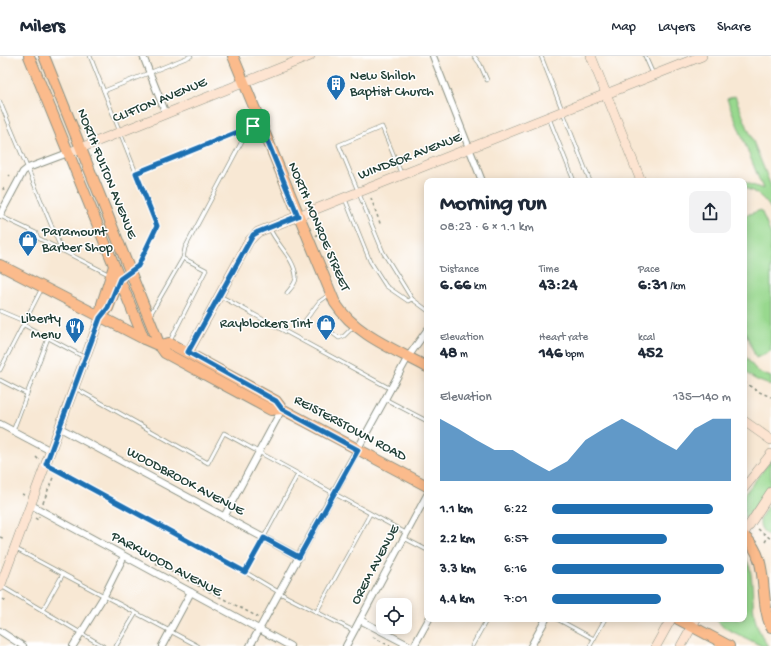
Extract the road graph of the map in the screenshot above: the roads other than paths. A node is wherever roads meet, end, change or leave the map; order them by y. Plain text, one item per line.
1 (29, 56) edge
2 (44, 56) edge
3 (90, 56) edge
4 (143, 56) edge
5 (189, 56) edge
6 (233, 56) edge
7 (310, 56) edge
8 (433, 56) edge
9 (474, 56) edge
10 (541, 56) edge
11 (591, 56) edge
12 (645, 56) edge
13 (700, 56) edge
14 (149, 73) junction
15 (653, 76) junction
16 (487, 80) dead end
17 (244, 82) junction
18 (104, 91) junction
19 (606, 95) junction
20 (0, 102) edge
21 (563, 111) junction
22 (166, 114) junction
23 (548, 117) junction
24 (260, 123) junction
25 (249, 128) junction
26 (120, 132) junction
27 (81, 148) junction
28 (470, 148) junction
29 (68, 153) junction
30 (28, 168) junction
31 (136, 173) junction
32 (402, 175) junction
33 (481, 178) edge
34 (573, 178) edge
35 (589, 178) edge
36 (639, 178) edge
37 (359, 192) junction
38 (344, 198) junction
39 (0, 215) edge
40 (298, 216) junction
41 (269, 227) junction
42 (62, 251) junction
43 (183, 258) junction
44 (0, 266) edge
45 (128, 267) junction
46 (115, 274) junction
47 (42, 287) junction
48 (287, 293) dead end
49 (330, 294) junction
50 (220, 296) junction
51 (412, 299) junction
52 (424, 308) edge
53 (0, 311) edge
54 (100, 318) junction
55 (148, 318) junction
56 (304, 322) dead end
57 (25, 324) junction
58 (354, 325) junction
59 (327, 329) dead end
60 (424, 334) edge
61 (48, 338) junction
62 (144, 339) junction
63 (165, 344) junction
64 (188, 352) junction
65 (408, 357) junction
66 (86, 358) junction
67 (424, 365) edge
68 (0, 370) edge
69 (0, 380) edge
70 (75, 388) junction
71 (391, 389) junction
72 (27, 394) junction
73 (385, 399) junction
74 (282, 409) junction
75 (424, 419) edge
76 (747, 422) edge
77 (0, 424) edge
78 (60, 428) junction
79 (13, 431) junction
80 (771, 440) edge
81 (358, 450) junction
82 (52, 451) junction
83 (258, 452) junction
84 (771, 454) edge
85 (43, 462) junction
86 (298, 474) junction
87 (424, 484) edge
88 (747, 484) edge
89 (771, 492) edge
90 (333, 495) junction
91 (424, 501) edge
92 (31, 505) junction
93 (370, 514) junction
94 (224, 517) junction
95 (747, 528) edge
96 (405, 536) junction
97 (264, 538) junction
98 (747, 538) edge
99 (14, 548) junction
100 (424, 548) edge
101 (124, 556) junction
102 (299, 557) junction
103 (245, 572) junction
104 (63, 574) junction
105 (0, 586) edge
106 (191, 592) junction
107 (279, 592) junction
108 (104, 596) junction
109 (43, 609) junction
110 (317, 611) junction
111 (136, 613) junction
112 (360, 620) junction
113 (427, 622) edge
114 (485, 622) edge
115 (544, 622) edge
116 (563, 622) edge
117 (603, 622) edge
118 (669, 622) edge
119 (694, 623) edge
120 (771, 627) edge
121 (259, 629) junction
122 (0, 631) edge
123 (354, 631) junction
124 (171, 632) junction
125 (82, 633) junction
126 (594, 639) junction
127 (23, 646) edge
128 (73, 646) edge
129 (103, 646) edge
130 (116, 646) edge
131 (162, 646) edge
132 (198, 646) edge
133 (250, 646) edge
134 (290, 646) edge
135 (346, 646) edge
136 (410, 646) edge
137 (414, 646) edge
138 (472, 646) edge
139 (532, 646) edge
140 (590, 646) edge
141 (656, 646) edge
142 (681, 646) edge
143 (729, 646) edge

1 - 29 main road, NORTH FULTON AVENUE
2 - 27 main road, NORTH FULTON AVENUE
3 - 18 lane
4 - 14 street
5 - 14 lane
6 - 17 main road, NORTH MONROE STREET
7 - 17 street, CLIFTON AVENUE
8 - 28 street
9 - 16 lane
10 - 21 lane
11 - 19 street
12 - 15 lane
13 - 15 street, WINDSOR AVENUE
14 - 18 lane
14 - 22 street
15 - 19 street, WINDSOR AVENUE
17 - 22 street, CLIFTON AVENUE
17 - 24 main road, NORTH MONROE STREET
18 - 26 lane
19 - 21 street, WINDSOR AVENUE
19 - 36 street
20 - 30 lane
21 - 23 street, WINDSOR AVENUE
21 - 35 lane
22 - 26 street, CLIFTON AVENUE
23 - 28 street, WINDSOR AVENUE
23 - 34 lane
24 - 25 lane
24 - 40 main road, NORTH MONROE STREET
25 - 31 lane
25 - 43 lane
26 - 27 street, CLIFTON AVENUE
26 - 31 lane
27 - 29 street, CLIFTON AVENUE
27 - 45 main road, NORTH FULTON AVENUE
28 - 32 street, WINDSOR AVENUE
28 - 33 street
29 - 30 street, CLIFTON AVENUE
29 - 46 main road, NORTH FULTON AVENUE
30 - 39 street
30 - 42 lane
31 - 45 lane
32 - 37 street, WINDSOR AVENUE
32 - 37 lane
37 - 38 street, WINDSOR AVENUE
37 - 51 lane
38 - 40 street, WINDSOR AVENUE
38 - 51 lane
39 - 42 lane
40 - 41 street, WINDSOR AVENUE
40 - 49 main road, NORTH MONROE STREET
41 - 48 lane
41 - 50 street, WINDSOR AVENUE
42 - 46 lane
43 - 55 lane
43 - 63 lane
44 - 47 main road, REISTERSTOWN ROAD
45 - 46 main road
45 - 55 main road, NORTH FULTON AVENUE
46 - 54 main road
46 - 62 main road, NORTH FULTON AVENUE
47 - 54 main road, REISTERSTOWN ROAD
47 - 57 lane
49 - 56 lane
49 - 58 main road, NORTH MONROE STREET
50 - 64 street, WINDSOR AVENUE
50 - 71 lane
51 - 52 lane
53 - 57 lane
54 - 62 main road, REISTERSTOWN ROAD
54 - 66 street
55 - 63 main road, NORTH FULTON AVENUE
57 - 61 lane
57 - 68 lane
58 - 59 lane
58 - 65 main road, NORTH MONROE STREET
60 - 65 street
61 - 66 lane
61 - 72 lane
62 - 63 main road, REISTERSTOWN ROAD
63 - 64 main road, REISTERSTOWN ROAD
63 - 74 main road, REISTERSTOWN ROAD
64 - 74 main road, REISTERSTOWN ROAD
65 - 67 main road, NORTH MONROE STREET
65 - 71 street
66 - 70 street
69 - 72 lane
70 - 78 street
70 - 83 lane
71 - 73 street
72 - 79 lane
73 - 75 lane
73 - 81 street
74 - 81 main road, REISTERSTOWN ROAD
74 - 83 street
76 - 80 street
77 - 79 street
78 - 82 street
78 - 94 street, WOODBROOK AVENUE
79 - 82 street
81 - 87 main road, REISTERSTOWN ROAD
81 - 90 street
82 - 85 street
83 - 86 lane
83 - 94 street
84 - 88 street
85 - 92 street
85 - 103 lane
86 - 90 lane
86 - 97 lane
89 - 95 street
90 - 93 lane
90 - 102 street
91 - 96 street, OREM AVENUE
92 - 99 street
92 - 101 street, PARKWOOD AVENUE
93 - 96 lane
93 - 110 lane
94 - 97 street, WOODBROOK AVENUE
96 - 100 lane
96 - 112 street, OREM AVENUE
97 - 102 street, WOODBROOK AVENUE
97 - 103 lane
98 - 120 main road
99 - 104 lane
99 - 105 street
101 - 106 street, PARKWOOD AVENUE
101 - 108 street
102 - 107 street
103 - 107 lane
104 - 108 lane
104 - 109 lane
105 - 109 lane
106 - 121 street, PARKWOOD AVENUE
106 - 124 street
107 - 110 lane
107 - 121 street
108 - 111 lane
108 - 125 street
109 - 125 lane
110 - 123 lane
111 - 124 lane
111 - 130 lane
112 - 123 street, OREM AVENUE
112 - 136 street
113 - 137 street
114 - 138 lane
115 - 139 street
116 - 126 lane
117 - 126 lane
118 - 141 street
119 - 142 street
119 - 143 main road
121 - 133 street
121 - 134 street, PARKWOOD AVENUE
122 - 127 street
123 - 135 street, OREM AVENUE
124 - 131 street
124 - 132 lane
125 - 128 street
125 - 129 lane
126 - 140 lane

